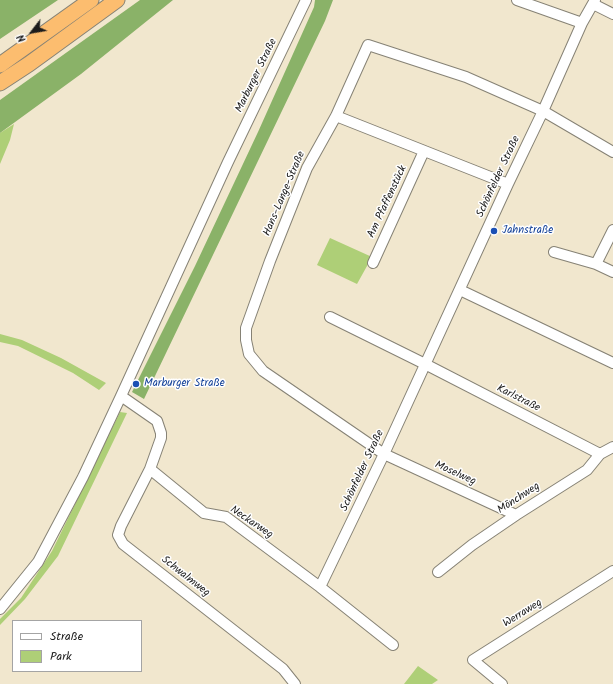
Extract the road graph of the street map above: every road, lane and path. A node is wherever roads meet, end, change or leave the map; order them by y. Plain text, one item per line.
1 (91, 0) edge
2 (117, 0) edge
3 (306, 0) edge
4 (517, 0) edge
5 (594, 2) edge
6 (613, 14) edge
7 (582, 23) junction
8 (0, 65) edge
9 (0, 83) edge
10 (543, 111) junction
11 (336, 116) junction
12 (424, 151) junction
13 (613, 152) edge
14 (508, 184) junction
15 (613, 230) edge
16 (554, 252) dead end
17 (373, 263) dead end
18 (596, 264) junction
19 (613, 272) edge
20 (460, 290) junction
21 (330, 317) dead end
22 (613, 362) edge
23 (425, 364) junction
24 (121, 396) junction
25 (613, 447) edge
26 (384, 454) junction
27 (600, 454) junction
28 (150, 468) junction
29 (516, 515) junction
30 (613, 571) edge
31 (438, 572) dead end
32 (320, 587) junction
33 (0, 609) edge
34 (393, 645) dead end
35 (498, 683) edge
36 (296, 684) edge

1 - 8 highway
2 - 9 highway
3 - 24 street, Marburger Straße
4 - 7 street
5 - 6 street
5 - 7 street, Schönfelder Straße
7 - 10 street, Schönfelder Straße
10 - 11 street, Hans-Lange-Straße
10 - 13 street
10 - 14 street, Schönfelder Straße
11 - 12 street
11 - 26 street, Hans-Lange-Straße
12 - 14 street
12 - 17 street, Am Pfaffenstück
14 - 20 street, Schönfelder Straße
15 - 18 street
16 - 18 street
18 - 19 street
20 - 22 street
20 - 23 street, Schönfelder Straße
21 - 23 street
23 - 26 street, Schönfelder Straße
23 - 27 street, Karlstraße
24 - 28 street
24 - 33 street, Marburger Straße
25 - 27 street, Mönchweg
26 - 29 street, Moselweg
26 - 32 street, Schönfelder Straße
27 - 29 street, Mönchweg
28 - 32 street, Neckarweg
28 - 36 street, Schwalmweg
29 - 31 street, Mönchweg
30 - 35 street, Werraweg
32 - 34 street, Neckarweg

